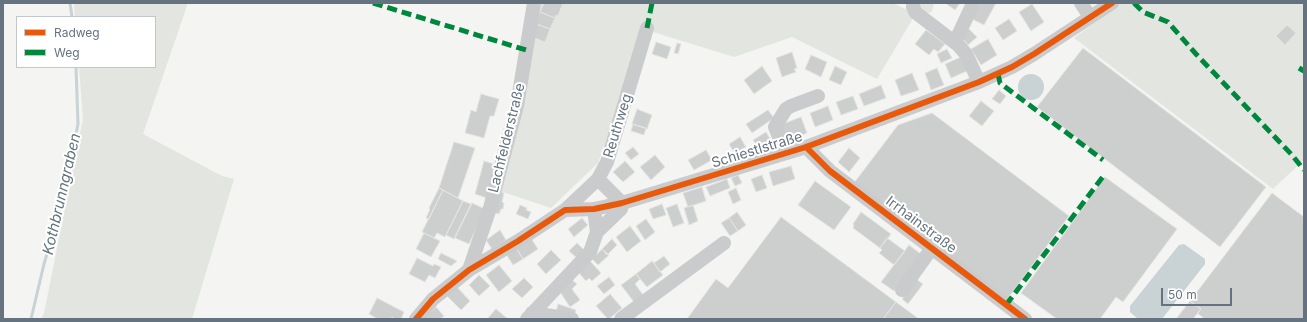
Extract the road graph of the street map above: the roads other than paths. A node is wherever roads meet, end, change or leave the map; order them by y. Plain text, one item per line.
1 (534, 3) edge
2 (1081, 3) edge
3 (1112, 3) edge
4 (913, 6) dead end
5 (971, 8) dead end
6 (1090, 17) junction
7 (647, 28) dead end
8 (957, 43) junction
9 (979, 82) junction
10 (818, 96) dead end
11 (806, 147) junction
12 (787, 153) junction
13 (598, 179) junction
14 (622, 203) junction
15 (594, 209) junction
16 (565, 210) junction
17 (597, 232) junction
18 (724, 243) dead end
19 (932, 248) junction
20 (469, 270) junction
21 (902, 290) dead end
22 (529, 316) edge
23 (416, 319) edge
24 (572, 319) edge
25 (621, 319) edge
26 (1025, 319) edge

1 - 20 street, Lachfelderstraße
2 - 6 street
3 - 6 street, Schiestlstraße
4 - 8 street
5 - 8 street
6 - 9 street, Schiestlstraße
7 - 13 street, Reuthweg
8 - 9 street
9 - 11 street, Schiestlstraße
10 - 12 street
11 - 12 street, Schiestlstraße
11 - 19 street, Irrhainstraße
12 - 14 street, Schiestlstraße
13 - 14 street
13 - 16 street, Reuthweg
14 - 15 street, Schiestlstraße
14 - 17 street
15 - 16 street, Schiestlstraße
15 - 17 street
16 - 20 street
17 - 22 street
18 - 25 street
19 - 21 street
19 - 26 street, Irrhainstraße
20 - 23 street
22 - 24 street

